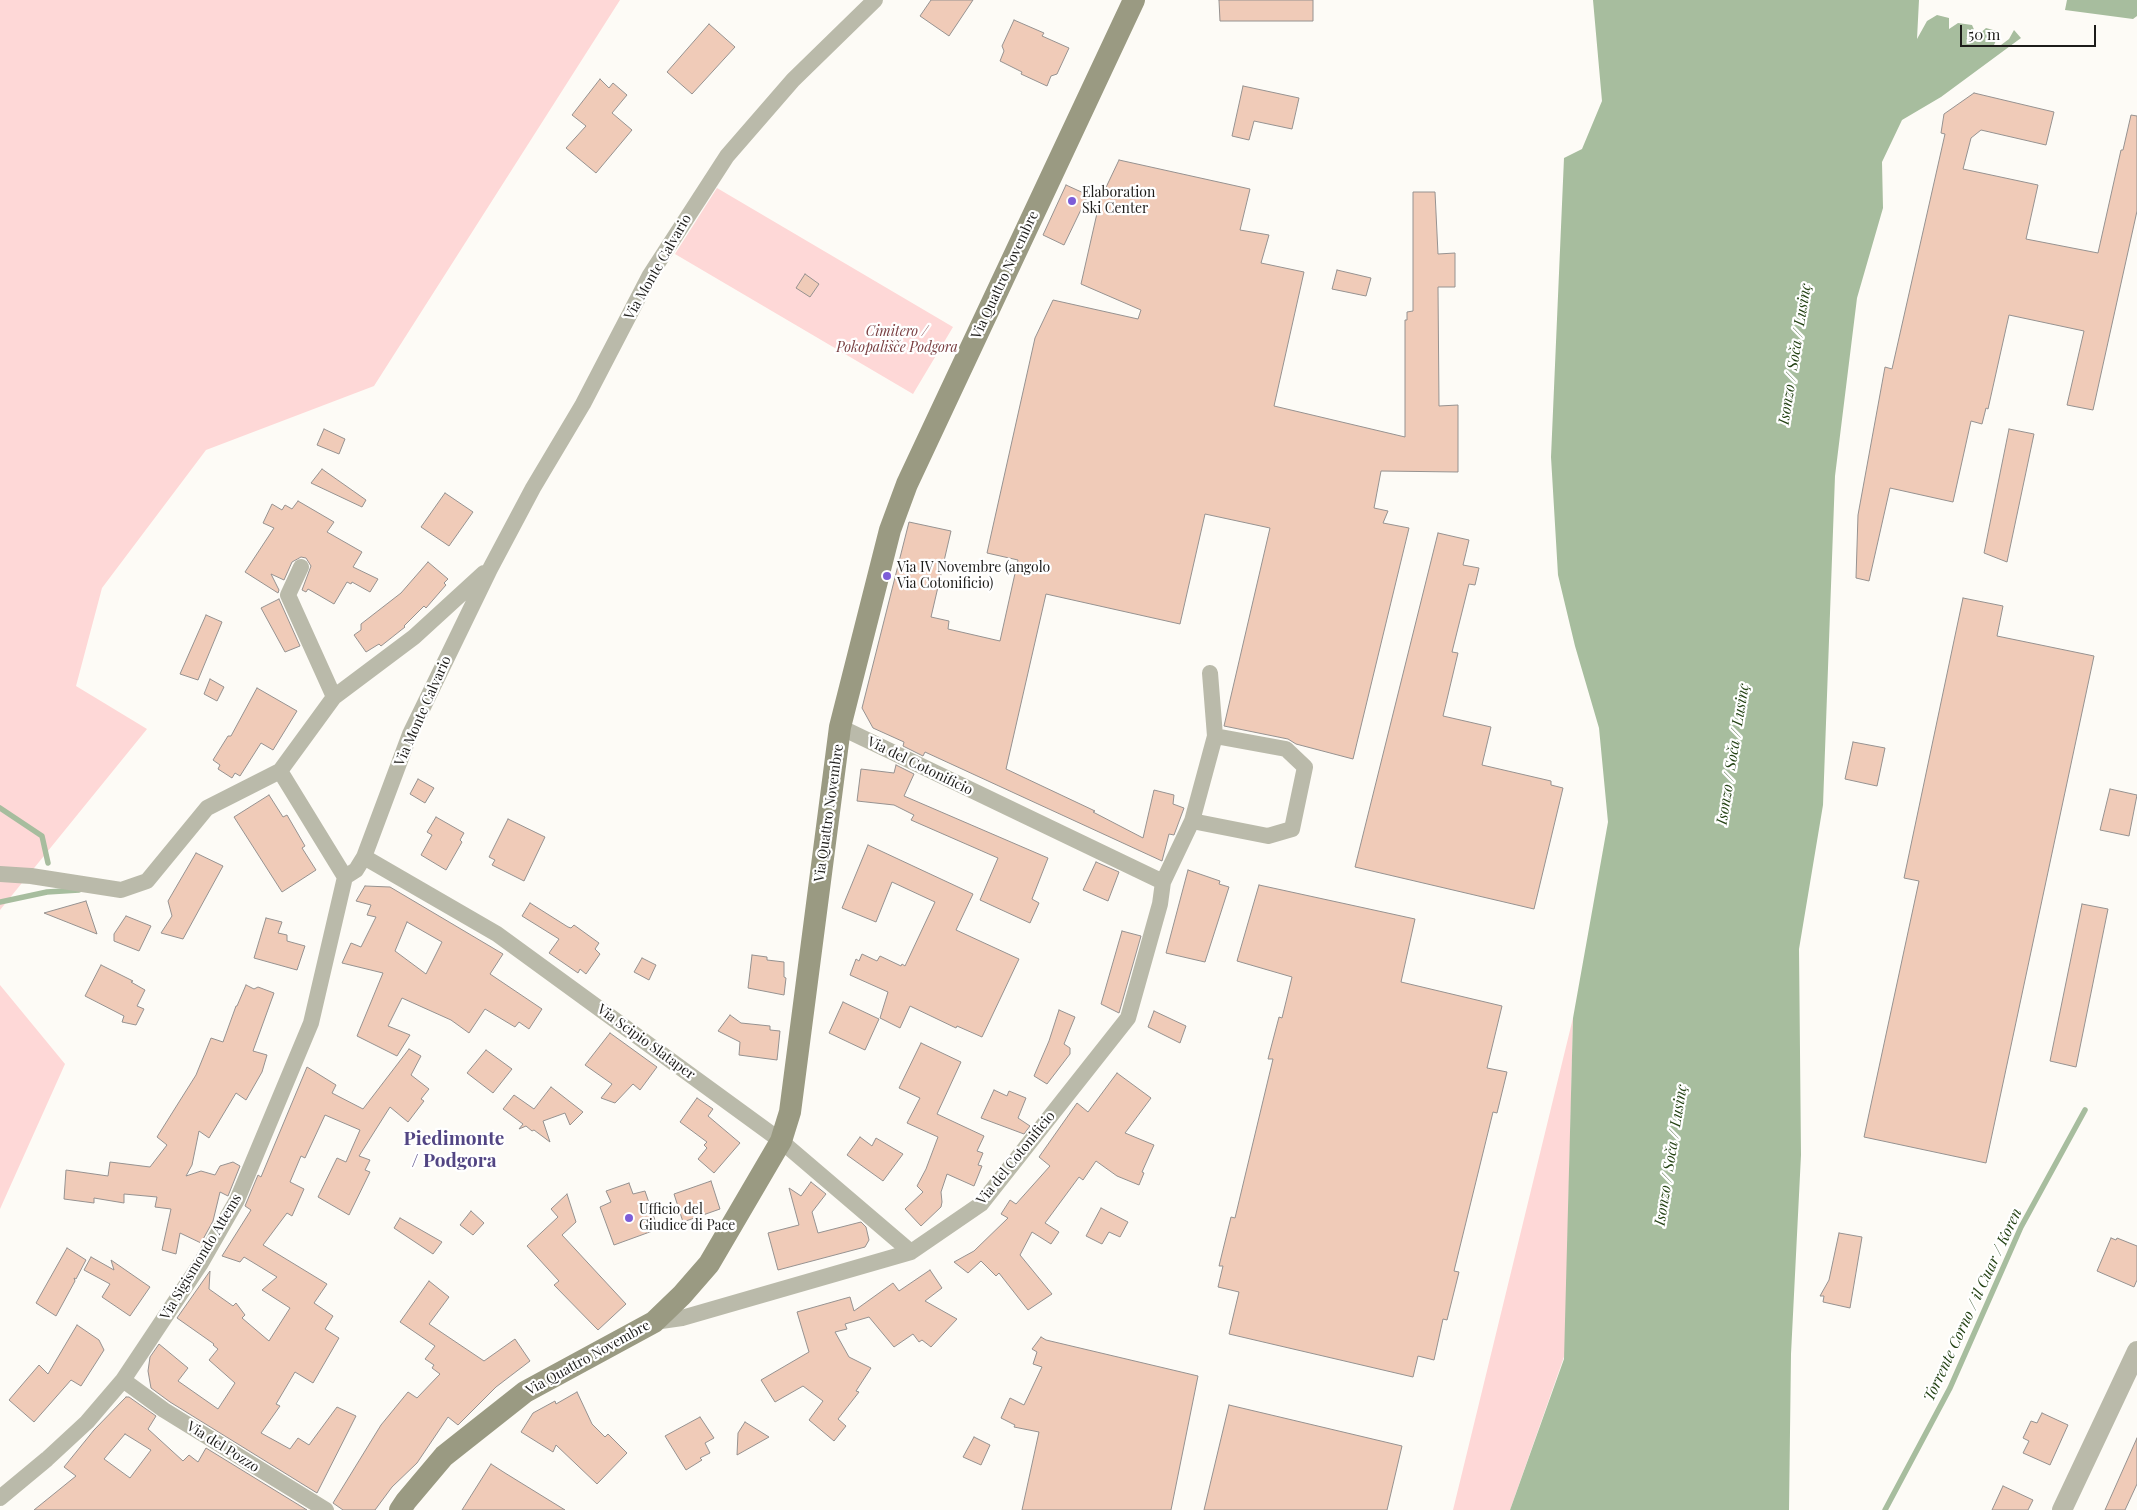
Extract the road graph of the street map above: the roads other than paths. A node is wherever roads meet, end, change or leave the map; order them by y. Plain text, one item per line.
1 (875, 0) edge
2 (1134, 0) edge
3 (301, 567) dead end
4 (490, 569) junction
5 (1210, 672) dead end
6 (334, 697) junction
7 (840, 727) junction
8 (1216, 736) junction
9 (280, 771) junction
10 (1192, 821) junction
11 (364, 857) junction
12 (0, 874) edge
13 (345, 877) junction
14 (1163, 882) junction
15 (782, 1142) junction
16 (911, 1252) junction
17 (654, 1322) junction
18 (2137, 1351) edge
19 (123, 1380) junction
20 (0, 1498) edge
21 (326, 1510) edge
22 (400, 1510) edge
23 (2062, 1510) edge

1 - 4 street, Via Monte Calvario
2 - 7 main road, Via Quattro Novembre
3 - 6 street
4 - 6 street, Via Monte Calvario
4 - 11 street, Via Monte Calvario
5 - 8 street, Via del Cotonificio
6 - 9 street, Via Monte Calvario
7 - 14 street, Via del Cotonificio
7 - 15 main road, Via Quattro Novembre
8 - 10 street, Via del Cotonificio
8 - 10 street
9 - 12 street, Via Monte Calvario
9 - 13 street
10 - 14 street, Via del Cotonificio
11 - 13 street
11 - 15 street, Via Scipio Slataper
13 - 19 street, Via Sigismondo Attems
14 - 16 street, Via del Cotonificio
15 - 16 street, Via Scipio Slataper
15 - 17 main road, Via Quattro Novembre
16 - 17 street, Via del Cotonificio
17 - 22 main road, Via Quattro Novembre
18 - 23 street
19 - 20 street, Via Sigismondo Attems
19 - 21 street, Via del Pozzo

